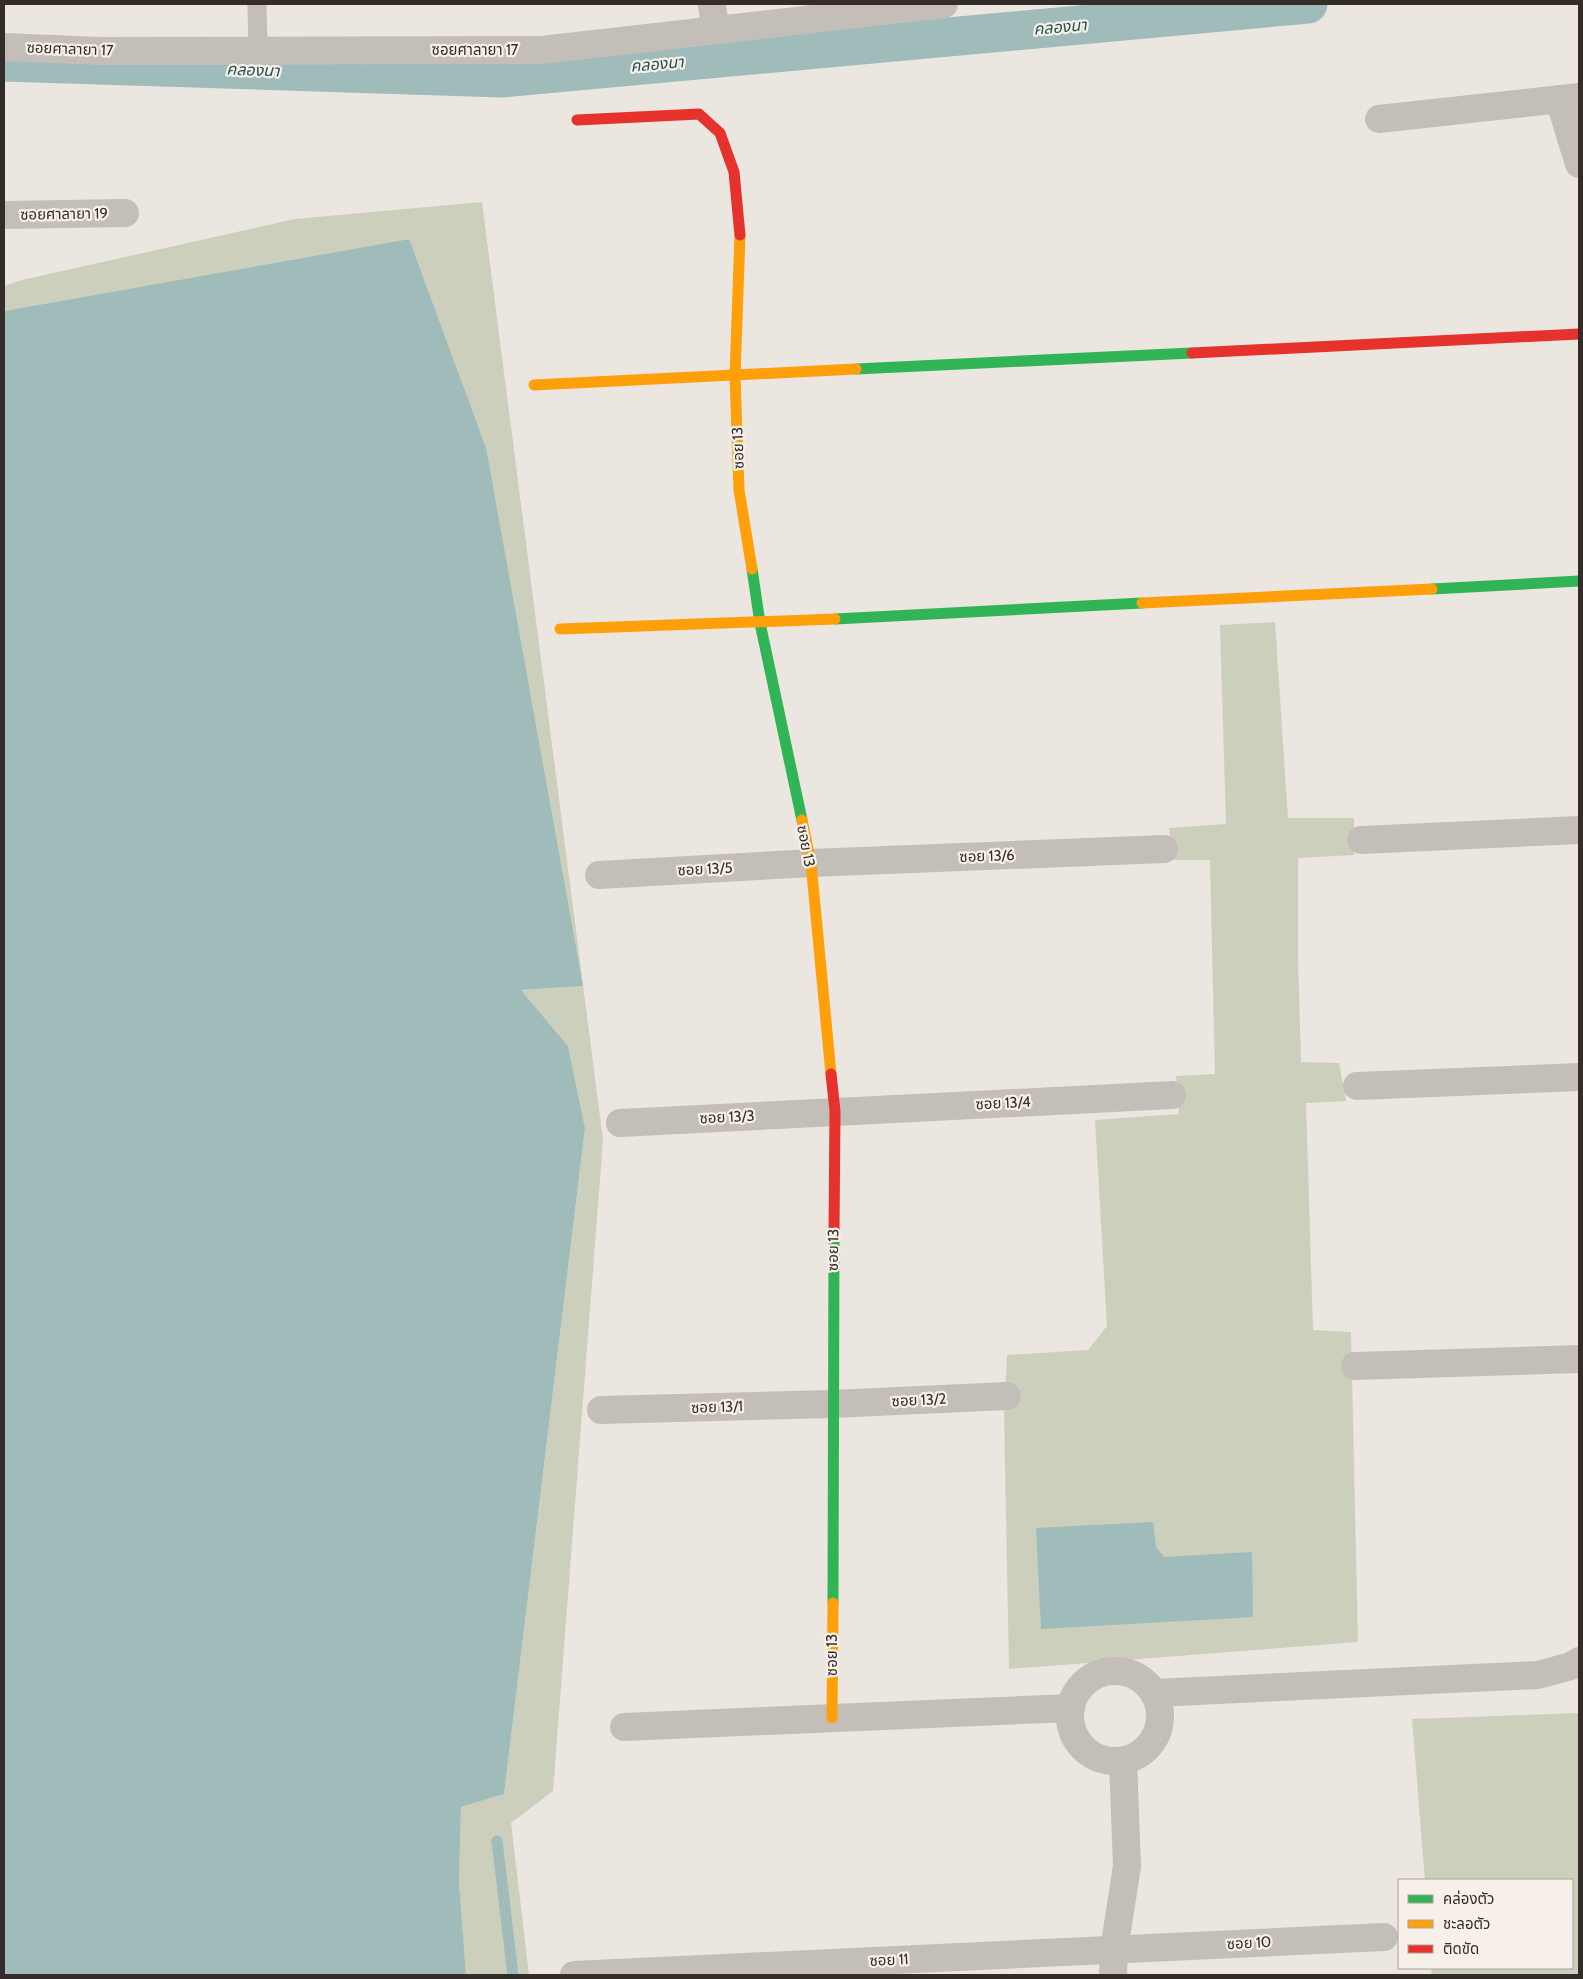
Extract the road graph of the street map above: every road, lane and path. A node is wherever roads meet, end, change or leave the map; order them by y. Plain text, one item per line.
1 (257, 4) edge
2 (944, 4) edge
3 (844, 9) edge
4 (713, 16) edge
5 (4, 47) edge
6 (258, 51) junction
7 (1569, 98) edge
8 (1379, 119) dead end
9 (577, 120) dead end
10 (1579, 164) edge
11 (125, 212) dead end
12 (4, 215) edge
13 (1579, 334) edge
14 (735, 376) junction
15 (534, 385) dead end
16 (1579, 581) edge
17 (760, 623) junction
18 (560, 629) dead end
19 (1579, 830) edge
20 (1361, 840) dead end
21 (1164, 849) dead end
22 (810, 863) junction
23 (599, 875) dead end
24 (1579, 1077) edge
25 (1356, 1086) dead end
26 (1172, 1095) dead end
27 (835, 1111) junction
28 (620, 1123) dead end
29 (1579, 1359) edge
30 (1355, 1366) dead end
31 (1007, 1396) dead end
32 (832, 1404) junction
33 (602, 1410) dead end
34 (1579, 1661) edge
35 (1154, 1693) junction
36 (1071, 1708) junction
37 (832, 1718) junction
38 (624, 1727) dead end
39 (1123, 1760) junction
40 (1384, 1937) dead end
41 (1114, 1962) edge
42 (574, 1975) edge

1 - 6 lane
2 - 3 street, ซอยศาลายา 17
3 - 4 street, ซอยศาลายา 17
4 - 6 street, ซอยศาลายา 17
5 - 6 street, ซอยศาลายา 17
7 - 8 street
7 - 10 street
9 - 14 street, ซอย 13
11 - 12 street, ซอยศาลายา 19
13 - 14 street
14 - 15 street
14 - 17 street, ซอย 13
16 - 17 street
17 - 18 street
17 - 22 street, ซอย 13
19 - 20 street
21 - 22 street, ซอย 13/6
22 - 23 street, ซอย 13/5
22 - 27 street, ซอย 13
24 - 25 street
26 - 27 street, ซอย 13/4
27 - 28 street, ซอย 13/3
27 - 32 street, ซอย 13
29 - 30 street
31 - 32 street, ซอย 13/2
32 - 33 street, ซอย 13/1
32 - 37 street, ซอย 13
34 - 35 street
35 - 36 street
35 - 39 street
36 - 37 street
36 - 39 street
37 - 38 street
39 - 41 street
40 - 41 street, ซอย 10
41 - 42 street, ซอย 11

